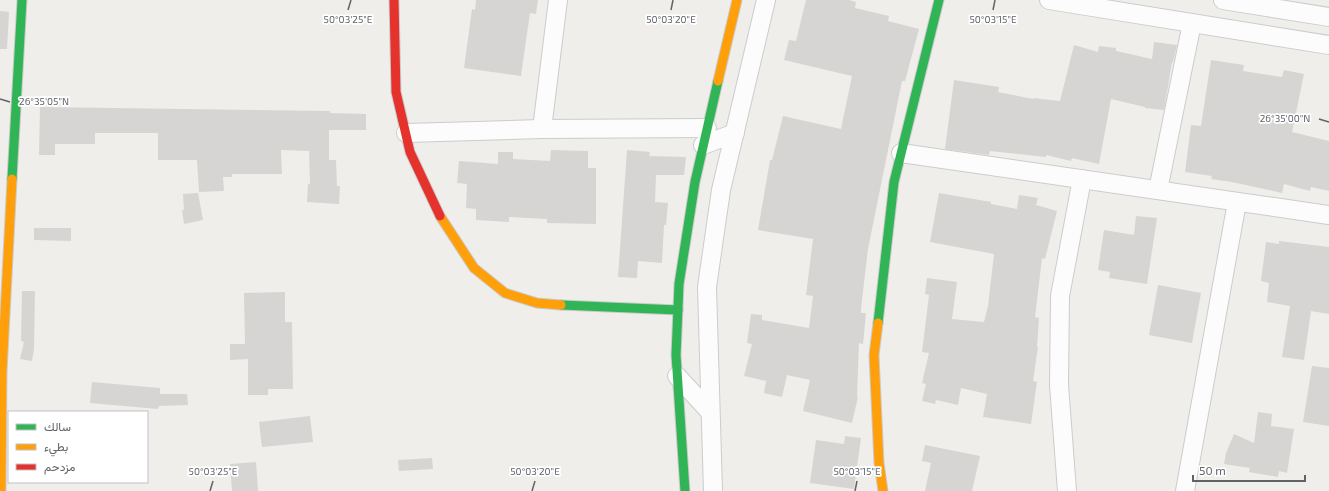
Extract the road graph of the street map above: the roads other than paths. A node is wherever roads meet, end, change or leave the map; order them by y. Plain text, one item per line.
1 (22, 0) edge
2 (394, 0) edge
3 (558, 0) edge
4 (766, 0) edge
5 (939, 0) edge
6 (1049, 0) edge
7 (1223, 0) edge
8 (739, 4) edge
9 (1329, 17) edge
10 (1192, 23) junction
11 (1329, 45) edge
12 (542, 129) junction
13 (406, 133) junction
14 (734, 133) junction
15 (705, 137) junction
16 (901, 154) junction
17 (1082, 179) junction
18 (1158, 190) junction
19 (5, 191) edge
20 (1236, 202) junction
21 (1329, 215) edge
22 (678, 310) junction
23 (677, 376) junction
24 (710, 412) junction
25 (1, 491) edge
26 (685, 491) edge
27 (713, 491) edge
28 (883, 491) edge
29 (1067, 491) edge
30 (1185, 491) edge

1 - 19 street
2 - 13 street
3 - 12 street
4 - 14 street
5 - 16 street
6 - 10 street
7 - 9 street
8 - 15 street
10 - 11 street
10 - 18 street
12 - 13 street
12 - 15 street
13 - 22 street
14 - 15 street
14 - 24 street
15 - 22 street
16 - 17 street
16 - 28 street
17 - 18 street
17 - 29 street
18 - 20 street
19 - 25 street
20 - 21 street
20 - 30 street
22 - 23 street
23 - 24 street
23 - 26 street
24 - 27 street

